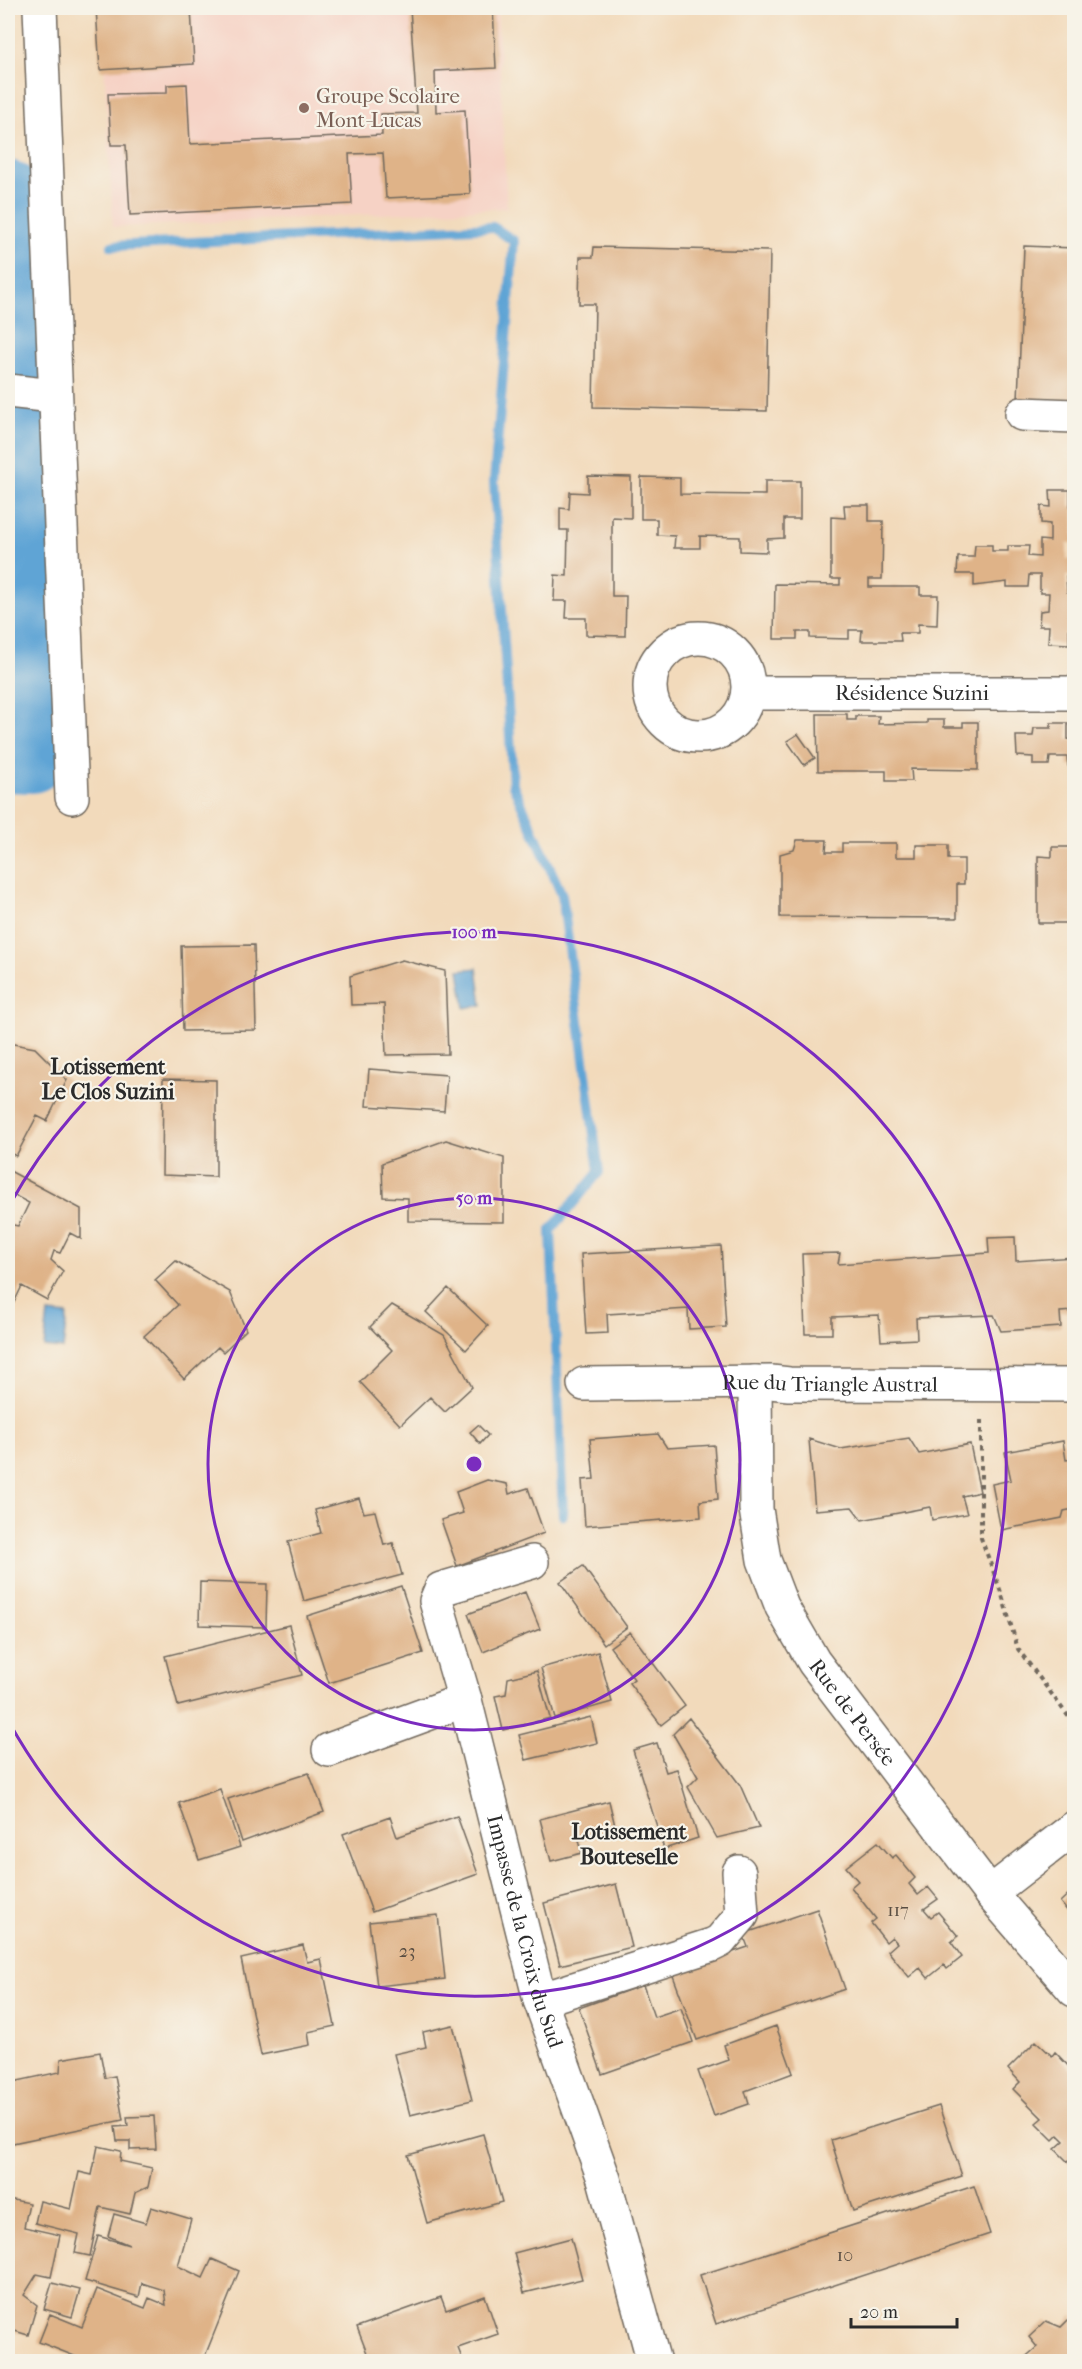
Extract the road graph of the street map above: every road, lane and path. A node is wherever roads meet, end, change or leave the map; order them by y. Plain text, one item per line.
1 (40, 8) edge
2 (8, 392) edge
3 (54, 396) junction
4 (1022, 414) dead end
5 (1074, 416) edge
6 (748, 693) dead end
7 (1074, 693) edge
8 (72, 797) dead end
9 (755, 1382) junction
10 (584, 1384) dead end
11 (1074, 1385) edge
12 (981, 1413) dead end
13 (532, 1562) dead end
14 (465, 1700) junction
15 (1074, 1724) edge
16 (329, 1750) dead end
17 (1074, 1828) edge
18 (739, 1872) dead end
19 (990, 1893) junction
20 (1074, 1990) edge
21 (540, 2000) junction
22 (654, 2361) edge

1 - 3 street
2 - 3 street
3 - 8 street
4 - 5 street
6 - 7 street, Résidence Suzini
9 - 10 street, Rue du Triangle Austral
9 - 11 street, Rue du Triangle Austral
9 - 19 street, Rue de Persée
12 - 15 path
13 - 14 street, Impasse de la Croix du Sud
14 - 16 street
14 - 21 street, Impasse de la Croix du Sud
17 - 19 street
18 - 21 street
19 - 20 street, Rue de Persée
21 - 22 street, Impasse de la Croix du Sud

